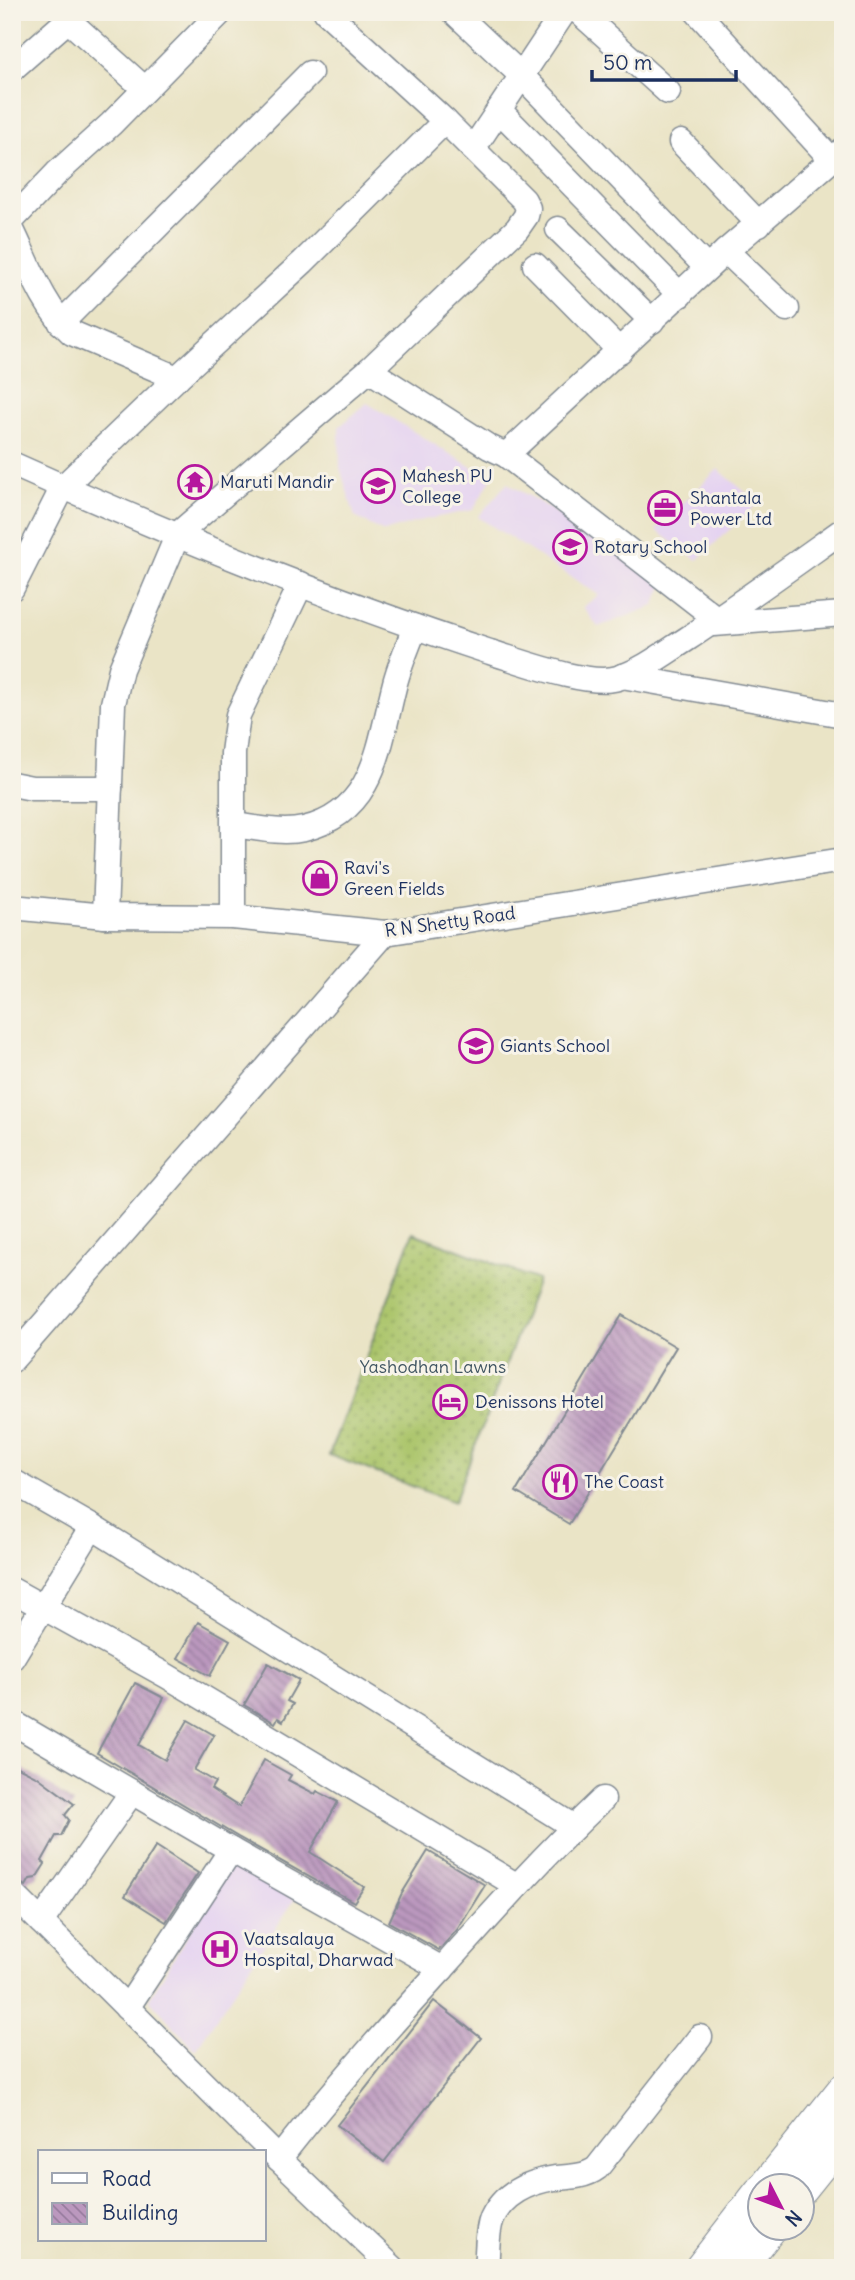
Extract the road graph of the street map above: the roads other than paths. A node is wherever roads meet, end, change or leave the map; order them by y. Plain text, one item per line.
1 (221, 12) edge
2 (326, 12) edge
3 (454, 12) edge
4 (564, 12) edge
5 (579, 12) edge
6 (697, 12) edge
7 (67, 15) edge
8 (12, 69) edge
9 (310, 73) dead end
10 (522, 76) junction
11 (145, 89) junction
12 (668, 92) dead end
13 (499, 110) junction
14 (445, 121) junction
15 (681, 142) dead end
16 (473, 149) junction
17 (837, 155) edge
18 (12, 220) edge
19 (759, 224) junction
20 (558, 229) dead end
21 (12, 230) edge
22 (726, 251) junction
23 (535, 265) dead end
24 (708, 268) junction
25 (680, 295) junction
26 (787, 309) dead end
27 (652, 321) junction
28 (61, 323) junction
29 (620, 351) junction
30 (369, 370) junction
31 (177, 378) junction
32 (506, 455) junction
33 (12, 464) edge
34 (63, 487) junction
35 (843, 530) edge
36 (178, 534) junction
37 (301, 584) junction
38 (12, 588) edge
39 (843, 614) edge
40 (713, 622) junction
41 (415, 627) junction
42 (622, 676) junction
43 (843, 715) edge
44 (12, 784) edge
45 (110, 788) junction
46 (234, 825) junction
47 (843, 860) edge
48 (12, 907) edge
49 (105, 916) junction
50 (233, 917) junction
51 (385, 933) junction
52 (12, 1360) edge
53 (12, 1481) edge
54 (92, 1527) junction
55 (12, 1590) edge
56 (42, 1607) junction
57 (12, 1658) edge
58 (12, 1722) edge
59 (132, 1792) junction
60 (603, 1799) dead end
61 (573, 1827) junction
62 (232, 1850) junction
63 (516, 1885) junction
64 (12, 1893) edge
65 (41, 1922) junction
66 (442, 1969) junction
67 (127, 2008) junction
68 (700, 2037) dead end
69 (843, 2090) edge
70 (843, 2137) edge
71 (279, 2159) junction
72 (777, 2172) edge
73 (816, 2172) edge
74 (746, 2212) edge
75 (760, 2242) edge
76 (393, 2268) edge
77 (486, 2268) edge
78 (701, 2268) edge
79 (739, 2268) edge

1 - 11 street
2 - 14 street
3 - 10 street
4 - 10 street
5 - 12 street
6 - 17 street
7 - 8 street
7 - 11 street
9 - 28 street
10 - 13 street
10 - 24 street
11 - 18 street
13 - 16 street
13 - 25 street
14 - 16 street
14 - 31 street
15 - 19 street
16 - 30 street
17 - 19 street
19 - 22 street
20 - 27 street
21 - 28 street
22 - 24 street
22 - 26 street
23 - 29 street
24 - 25 street
25 - 27 street
27 - 29 street
28 - 31 street
29 - 32 street
30 - 32 street
30 - 36 street
31 - 34 street
32 - 40 street
33 - 34 street
34 - 36 street
34 - 38 street
35 - 40 street
36 - 37 street
36 - 45 street
37 - 41 street
37 - 46 street
39 - 40 street
40 - 42 street
41 - 42 street
41 - 46 street
42 - 43 street
44 - 45 street
45 - 49 street
46 - 50 street
47 - 51 street, R N Shetty Road
48 - 49 street, R N Shetty Road
49 - 50 street, R N Shetty Road
50 - 51 street, R N Shetty Road
51 - 52 street
53 - 54 street
54 - 56 street
54 - 61 street
55 - 56 street
56 - 57 street
56 - 63 street
58 - 59 street
59 - 62 street
59 - 65 street
60 - 61 street
61 - 63 street
62 - 66 street
62 - 67 street
63 - 66 street
64 - 65 street
65 - 67 street
66 - 71 street
67 - 71 street
68 - 77 street
69 - 72 main road
70 - 73 main road
71 - 76 street
74 - 78 main road
75 - 79 main road

